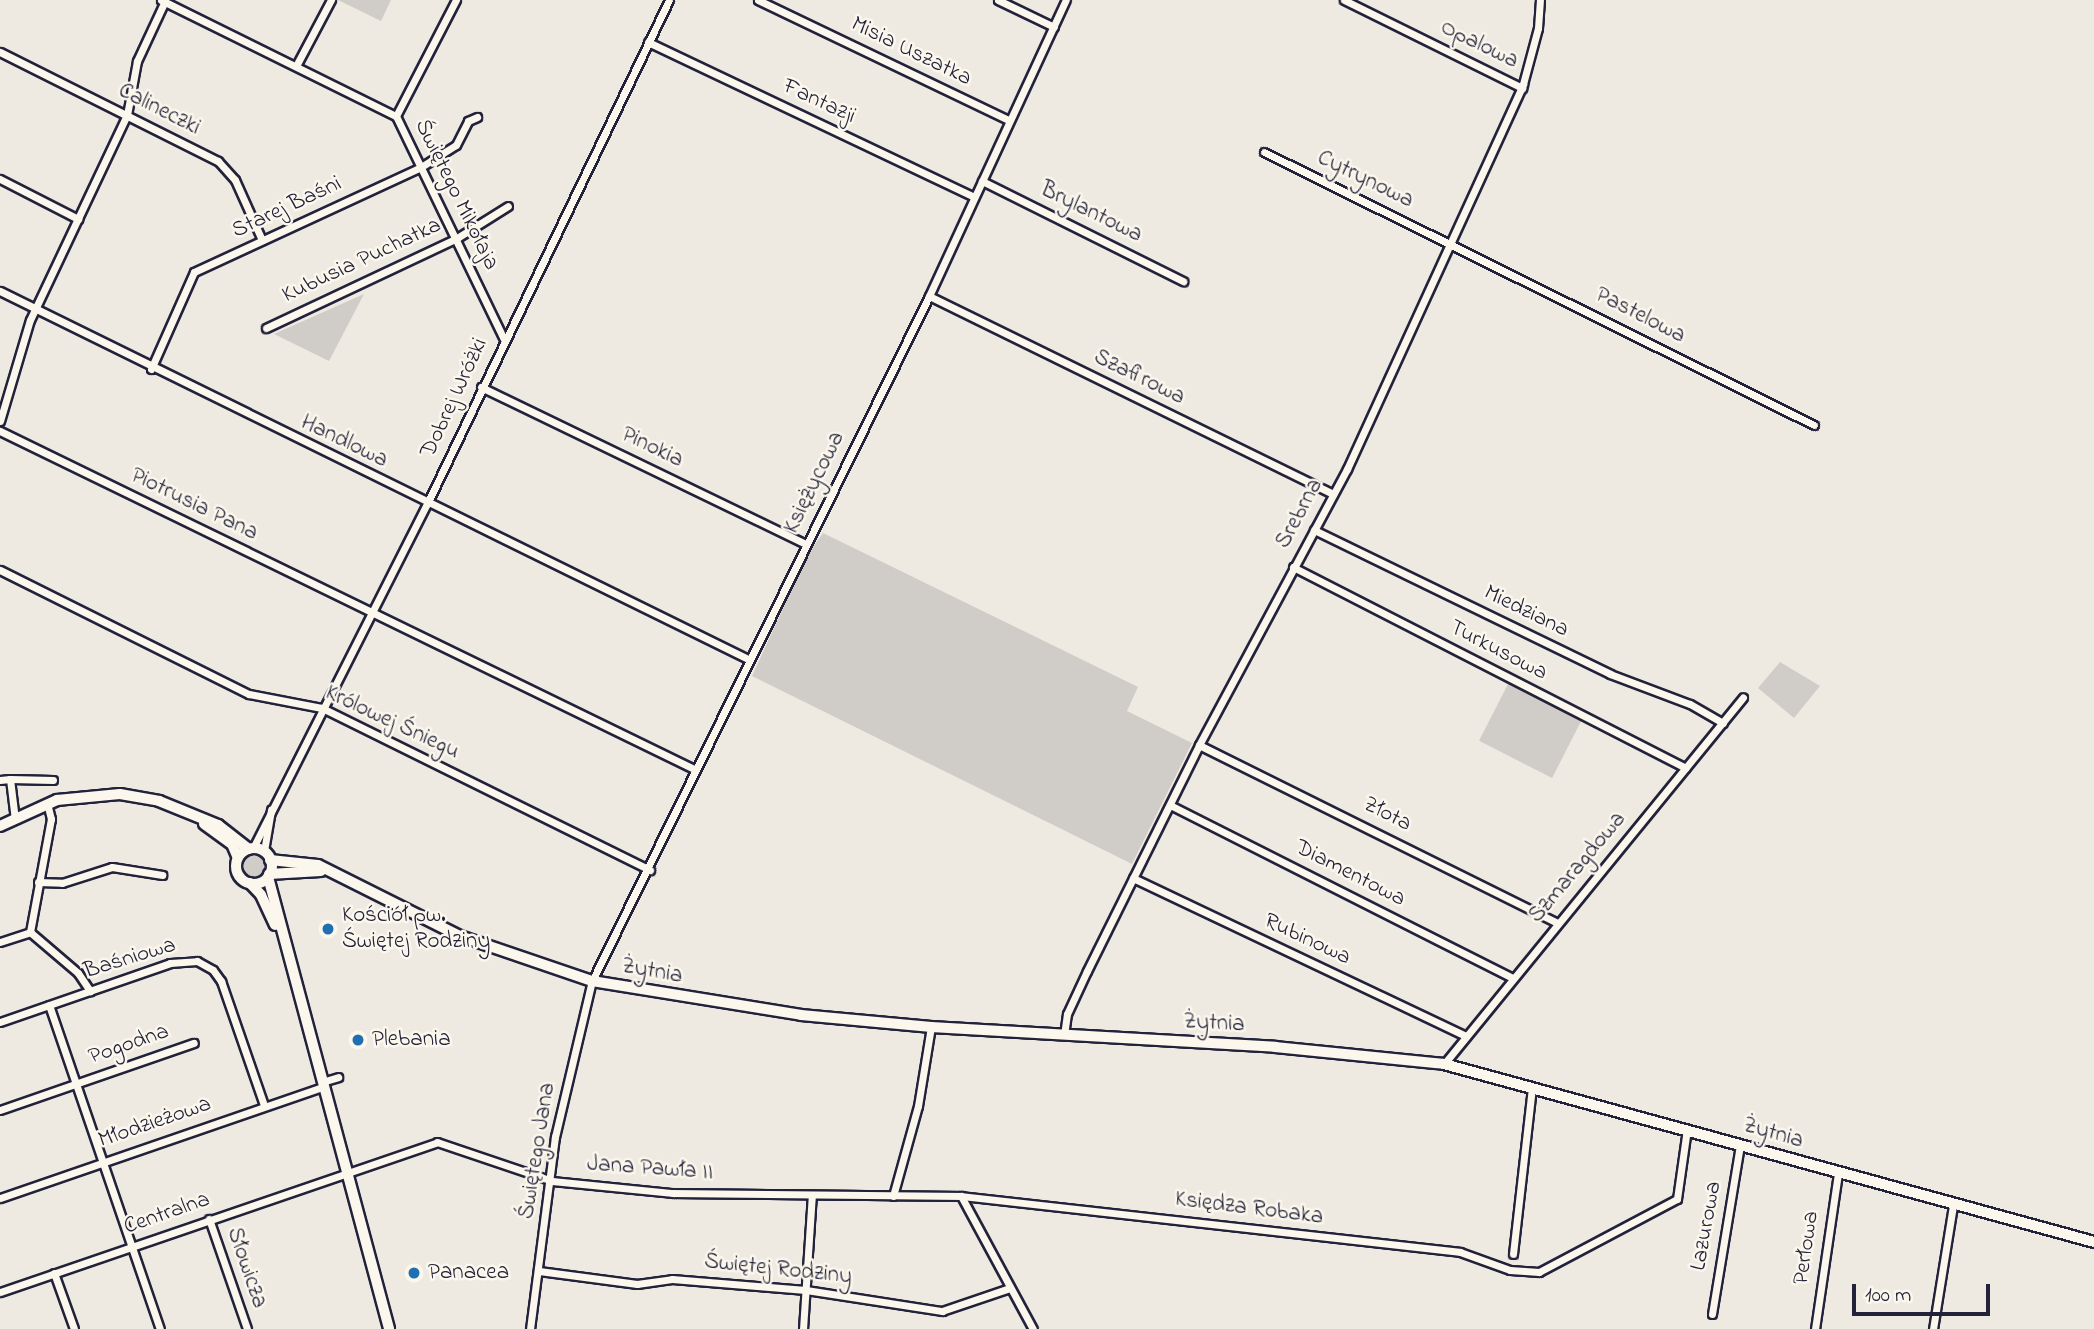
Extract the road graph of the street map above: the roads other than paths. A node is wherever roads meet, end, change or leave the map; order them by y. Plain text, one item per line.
1 (331, 0) edge
2 (456, 0) edge
3 (669, 0) edge
4 (758, 0) edge
5 (998, 0) edge
6 (1066, 0) edge
7 (1344, 0) edge
8 (1540, 0) edge
9 (162, 1) edge
10 (1054, 27) junction
11 (648, 42) junction
12 (0, 52) edge
13 (296, 66) junction
14 (1521, 88) junction
15 (127, 115) junction
16 (396, 116) junction
17 (477, 117) dead end
18 (1009, 120) junction
19 (1264, 152) dead end
20 (421, 167) junction
21 (0, 179) edge
22 (982, 181) junction
23 (974, 197) junction
24 (508, 206) dead end
25 (78, 219) junction
26 (457, 238) junction
27 (262, 240) junction
28 (1449, 242) junction
29 (1183, 281) dead end
30 (0, 291) edge
31 (929, 296) junction
32 (35, 309) junction
33 (266, 328) dead end
34 (504, 339) junction
35 (151, 369) junction
36 (481, 387) junction
37 (0, 421) edge
38 (1814, 425) dead end
39 (0, 431) edge
40 (1333, 494) junction
41 (427, 504) junction
42 (1314, 530) junction
43 (806, 544) junction
44 (1293, 567) junction
45 (0, 570) edge
46 (372, 613) junction
47 (748, 659) junction
48 (1743, 698) dead end
49 (322, 708) junction
50 (1723, 723) junction
51 (1199, 745) junction
52 (1686, 768) junction
53 (696, 770) junction
54 (0, 779) edge
55 (10, 779) junction
56 (53, 780) dead end
57 (47, 803) junction
58 (1170, 805) junction
59 (15, 817) junction
60 (195, 817) junction
61 (0, 826) edge
62 (259, 852) junction
63 (238, 858) junction
64 (650, 870) junction
65 (333, 874) junction
66 (162, 875) dead end
67 (268, 875) junction
68 (1133, 878) junction
69 (38, 882) junction
70 (250, 883) junction
71 (1557, 923) junction
72 (30, 932) junction
73 (281, 938) junction
74 (0, 942) edge
75 (1511, 977) junction
76 (592, 981) junction
77 (89, 991) junction
78 (49, 1005) junction
79 (0, 1022) edge
80 (931, 1027) junction
81 (1064, 1035) junction
82 (1466, 1035) junction
83 (194, 1043) dead end
84 (1444, 1064) junction
85 (338, 1077) dead end
86 (76, 1084) junction
87 (323, 1084) junction
88 (1532, 1087) junction
89 (264, 1105) junction
90 (0, 1110) edge
91 (1687, 1129) junction
92 (1740, 1144) junction
93 (103, 1162) junction
94 (347, 1172) junction
95 (1838, 1173) junction
96 (552, 1181) junction
97 (812, 1195) junction
98 (893, 1196) junction
99 (961, 1196) junction
100 (0, 1198) edge
101 (1953, 1206) junction
102 (209, 1219) junction
103 (2094, 1242) edge
104 (132, 1246) junction
105 (1513, 1254) dead end
106 (539, 1271) junction
107 (54, 1273) junction
108 (1010, 1288) junction
109 (806, 1290) junction
110 (0, 1292) edge
111 (1712, 1314) dead end
112 (74, 1329) edge
113 (160, 1329) edge
114 (247, 1329) edge
115 (390, 1329) edge
116 (530, 1329) edge
117 (803, 1329) edge
118 (1033, 1329) edge
119 (1815, 1329) edge
120 (1933, 1329) edge

1 - 13 street
2 - 16 street
3 - 11 street, Dobrej Wróżki
4 - 18 street, Misia Uszatka
5 - 10 street
6 - 10 street, Księżycowa
7 - 14 street, Opalowa
8 - 14 street, Srebrna
9 - 13 street, Świętego Mikołaja
9 - 15 street
10 - 18 street, Księżycowa
11 - 23 street, Fantazji
11 - 34 street, Dobrej Wróżki
12 - 15 street, Calineczki
13 - 16 street, Świętego Mikołaja
14 - 28 street, Srebrna
15 - 25 street
15 - 27 street, Calineczki
16 - 20 street, Świętego Mikołaja
17 - 20 street, Starej Baśni
18 - 22 street, Księżycowa
19 - 28 street, Cytrynowa
20 - 26 street, Świętego Mikołaja
20 - 27 street, Starej Baśni
21 - 25 street
22 - 23 street, Księżycowa
22 - 29 street, Brylantowa
23 - 31 street, Księżycowa
24 - 26 street, Kubusia Puchatka
25 - 32 street
26 - 33 street, Kubusia Puchatka
26 - 34 street, Świętego Mikołaja
27 - 35 street, Starej Baśni
28 - 38 street, Pastelowa
28 - 40 street, Srebrna
30 - 32 street, Handlowa
31 - 40 street, Szafirowa
31 - 43 street, Księżycowa
32 - 35 street, Handlowa
32 - 37 street
34 - 36 street, Dobrej Wróżki
35 - 41 street, Handlowa
36 - 41 street, Dobrej Wróżki
36 - 43 street, Pinokia
39 - 46 street, Piotrusia Pana
40 - 42 street, Srebrna
41 - 46 street, Dobrej Wróżki
41 - 47 street, Handlowa
42 - 44 street, Srebrna
42 - 50 street, Miedziana
43 - 47 street, Księżycowa
44 - 51 street, Srebrna
44 - 52 street, Turkusowa
45 - 49 street, Królowej Śniegu
46 - 49 street, Dobrej Wróżki
46 - 53 street, Piotrusia Pana
47 - 53 street, Księżycowa
48 - 50 street, Szmaragdowa
49 - 62 street, Dobrej Wróżki
49 - 64 street, Królowej Śniegu
50 - 52 street, Szmaragdowa
51 - 58 street, Srebrna
51 - 71 street, Złota
52 - 71 street, Szmaragdowa
53 - 64 street, Księżycowa
54 - 55 street
55 - 56 street
55 - 59 street
57 - 59 street
57 - 60 street
57 - 69 street
58 - 68 street, Srebrna
58 - 75 street, Diamentowa
59 - 61 street
60 - 62 street
60 - 63 street
62 - 63 street
62 - 65 street, Żytnia
62 - 67 street
63 - 70 street
64 - 76 street, Księżycowa
65 - 67 street, Żytnia
65 - 76 street, Żytnia
66 - 69 street
67 - 70 street, Żytnia
67 - 73 street
68 - 81 street, Srebrna
68 - 82 street, Rubinowa
69 - 72 street
70 - 73 street
71 - 75 street, Szmaragdowa
72 - 74 street
72 - 77 street
73 - 87 street
75 - 82 street, Szmaragdowa
76 - 80 street, Żytnia
76 - 96 street, Świętego Jana
77 - 78 street, Baśniowa
77 - 89 street, Baśniowa
78 - 79 street, Baśniowa
78 - 86 street, Pogodna
80 - 81 street, Żytnia
80 - 98 street
81 - 84 street, Żytnia
82 - 84 street, Szmaragdowa
83 - 86 street, Pogodna
84 - 88 street, Żytnia
85 - 87 street, Młodzieżowa
86 - 90 street
86 - 93 street, Pogodna
87 - 89 street, Młodzieżowa
87 - 94 street
88 - 91 street, Żytnia
88 - 105 street
89 - 93 street, Młodzieżowa
91 - 92 street, Żytnia
91 - 99 street, Księdza Robaka
92 - 95 street, Żytnia
92 - 111 street, Lazurowa
93 - 100 street, Młodzieżowa
93 - 104 street, Pogodna
94 - 96 street, Jana Pawła II
94 - 102 street, Centralna
94 - 115 street
95 - 101 street, Żytnia
95 - 119 street, Perłowa
96 - 97 street, Jana Pawła II
96 - 106 street, Świętego Jana
97 - 98 street, Jana Pawła II
97 - 109 street
98 - 99 street, Jana Pawła II
99 - 108 street
101 - 103 street, Żytnia
101 - 120 street
102 - 104 street, Centralna
102 - 114 street, Słowicza
104 - 107 street, Centralna
104 - 113 street, Pogodna
106 - 109 street, Świętej Rodziny
106 - 116 street, Świętego Jana
107 - 110 street, Centralna
107 - 112 street
108 - 109 street, Świętej Rodziny
108 - 118 street
109 - 117 street

